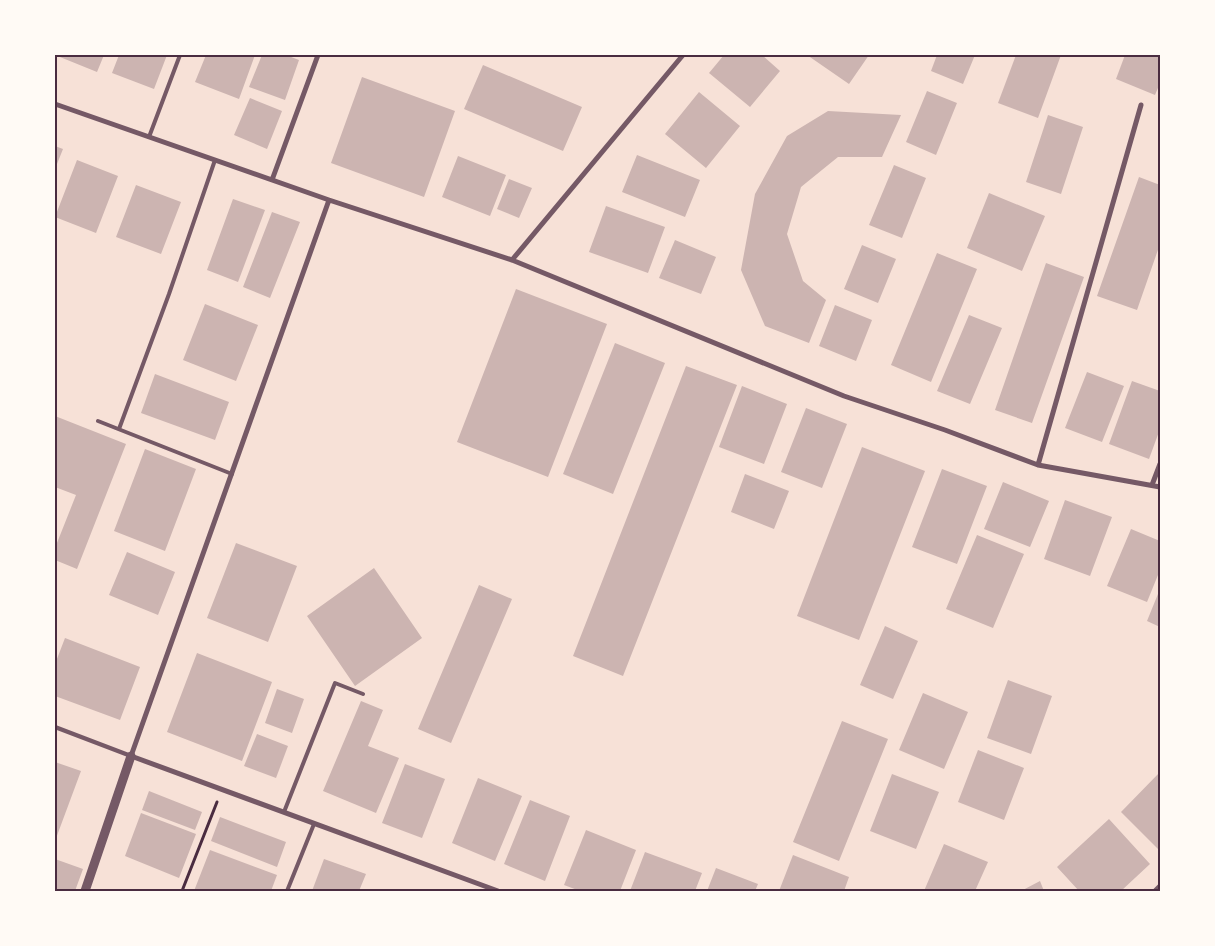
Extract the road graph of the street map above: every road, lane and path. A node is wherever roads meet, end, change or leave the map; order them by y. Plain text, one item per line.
1 (180, 55) edge
2 (318, 55) edge
3 (683, 55) edge
4 (55, 104) edge
5 (1141, 105) dead end
6 (149, 137) junction
7 (215, 160) junction
8 (272, 180) junction
9 (329, 200) junction
10 (512, 260) junction
11 (98, 421) dead end
12 (119, 429) junction
13 (1160, 464) edge
14 (1038, 465) junction
15 (232, 474) junction
16 (1152, 485) junction
17 (1160, 487) edge
18 (364, 694) dead end
19 (55, 727) edge
20 (131, 756) junction
21 (222, 790) junction
22 (284, 812) junction
23 (314, 824) junction
24 (1160, 886) edge
25 (85, 891) edge
26 (182, 891) edge
27 (288, 891) edge
28 (498, 891) edge
29 (1156, 891) edge

1 - 6 lane
2 - 8 street
3 - 10 street
4 - 6 street
5 - 14 street
6 - 7 street
7 - 8 street
7 - 12 lane
8 - 9 street
9 - 10 street
9 - 15 street
10 - 14 street
11 - 12 lane
12 - 15 lane
13 - 16 street
14 - 16 street
15 - 20 street
16 - 17 street
18 - 22 lane
19 - 20 street
20 - 21 street
20 - 25 street
21 - 22 street
21 - 26 path
22 - 23 street
23 - 27 lane
23 - 28 street
24 - 29 street

